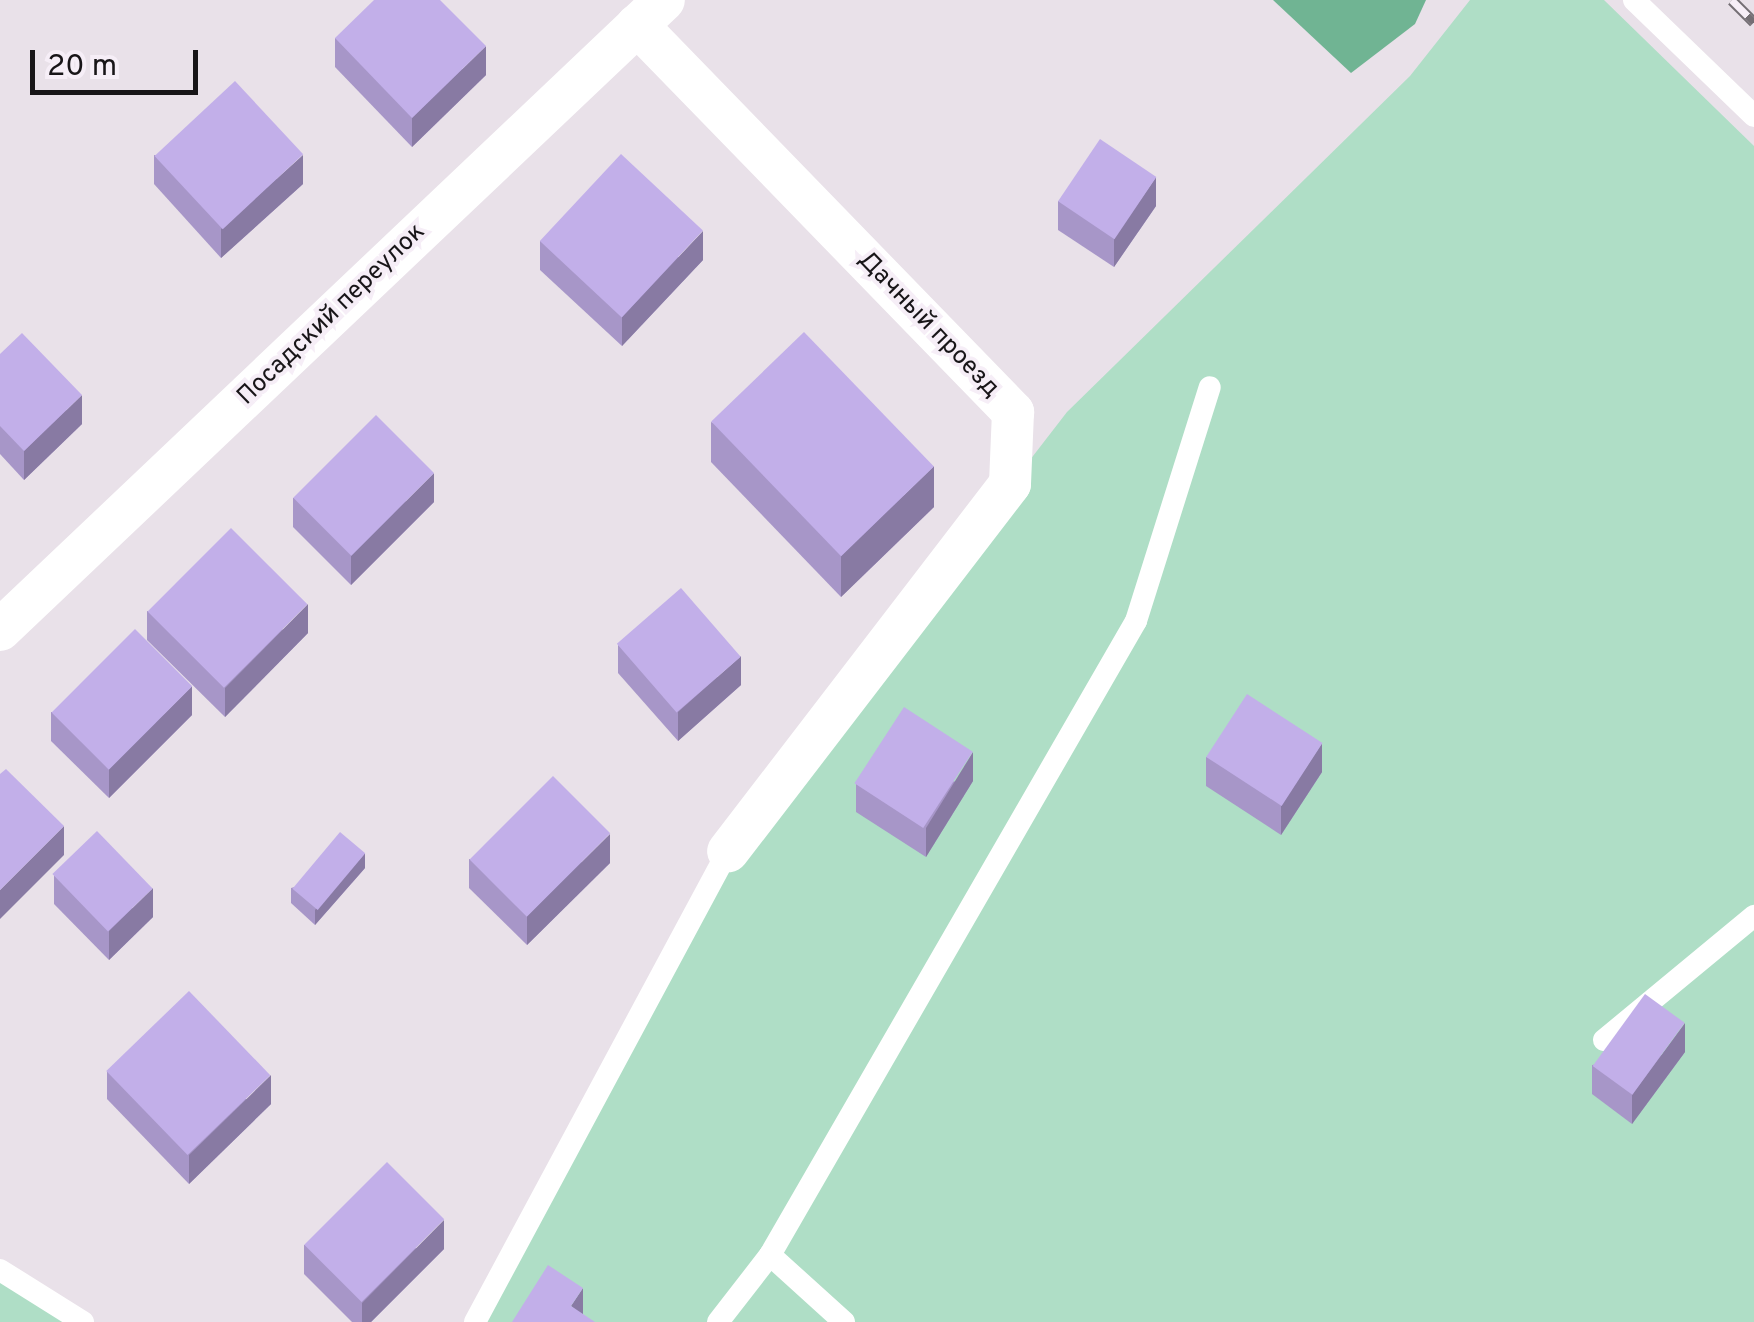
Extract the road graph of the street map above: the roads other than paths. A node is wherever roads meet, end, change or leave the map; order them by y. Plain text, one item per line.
1 (1634, 0) edge
2 (651, 13) edge
3 (1754, 116) edge
4 (1210, 387) dead end
5 (0, 630) edge
6 (728, 852) joint
7 (1754, 916) edge
8 (1604, 1040) dead end
9 (770, 1255) junction
10 (0, 1270) edge
11 (84, 1322) edge
12 (474, 1322) edge
13 (718, 1322) edge
14 (844, 1322) edge

1 - 3 lane
2 - 5 street, Посадский переулок
2 - 6 street, Дачный проезд
4 - 9 lane
6 - 12 lane
7 - 8 lane
9 - 13 lane
9 - 14 lane
10 - 11 lane

